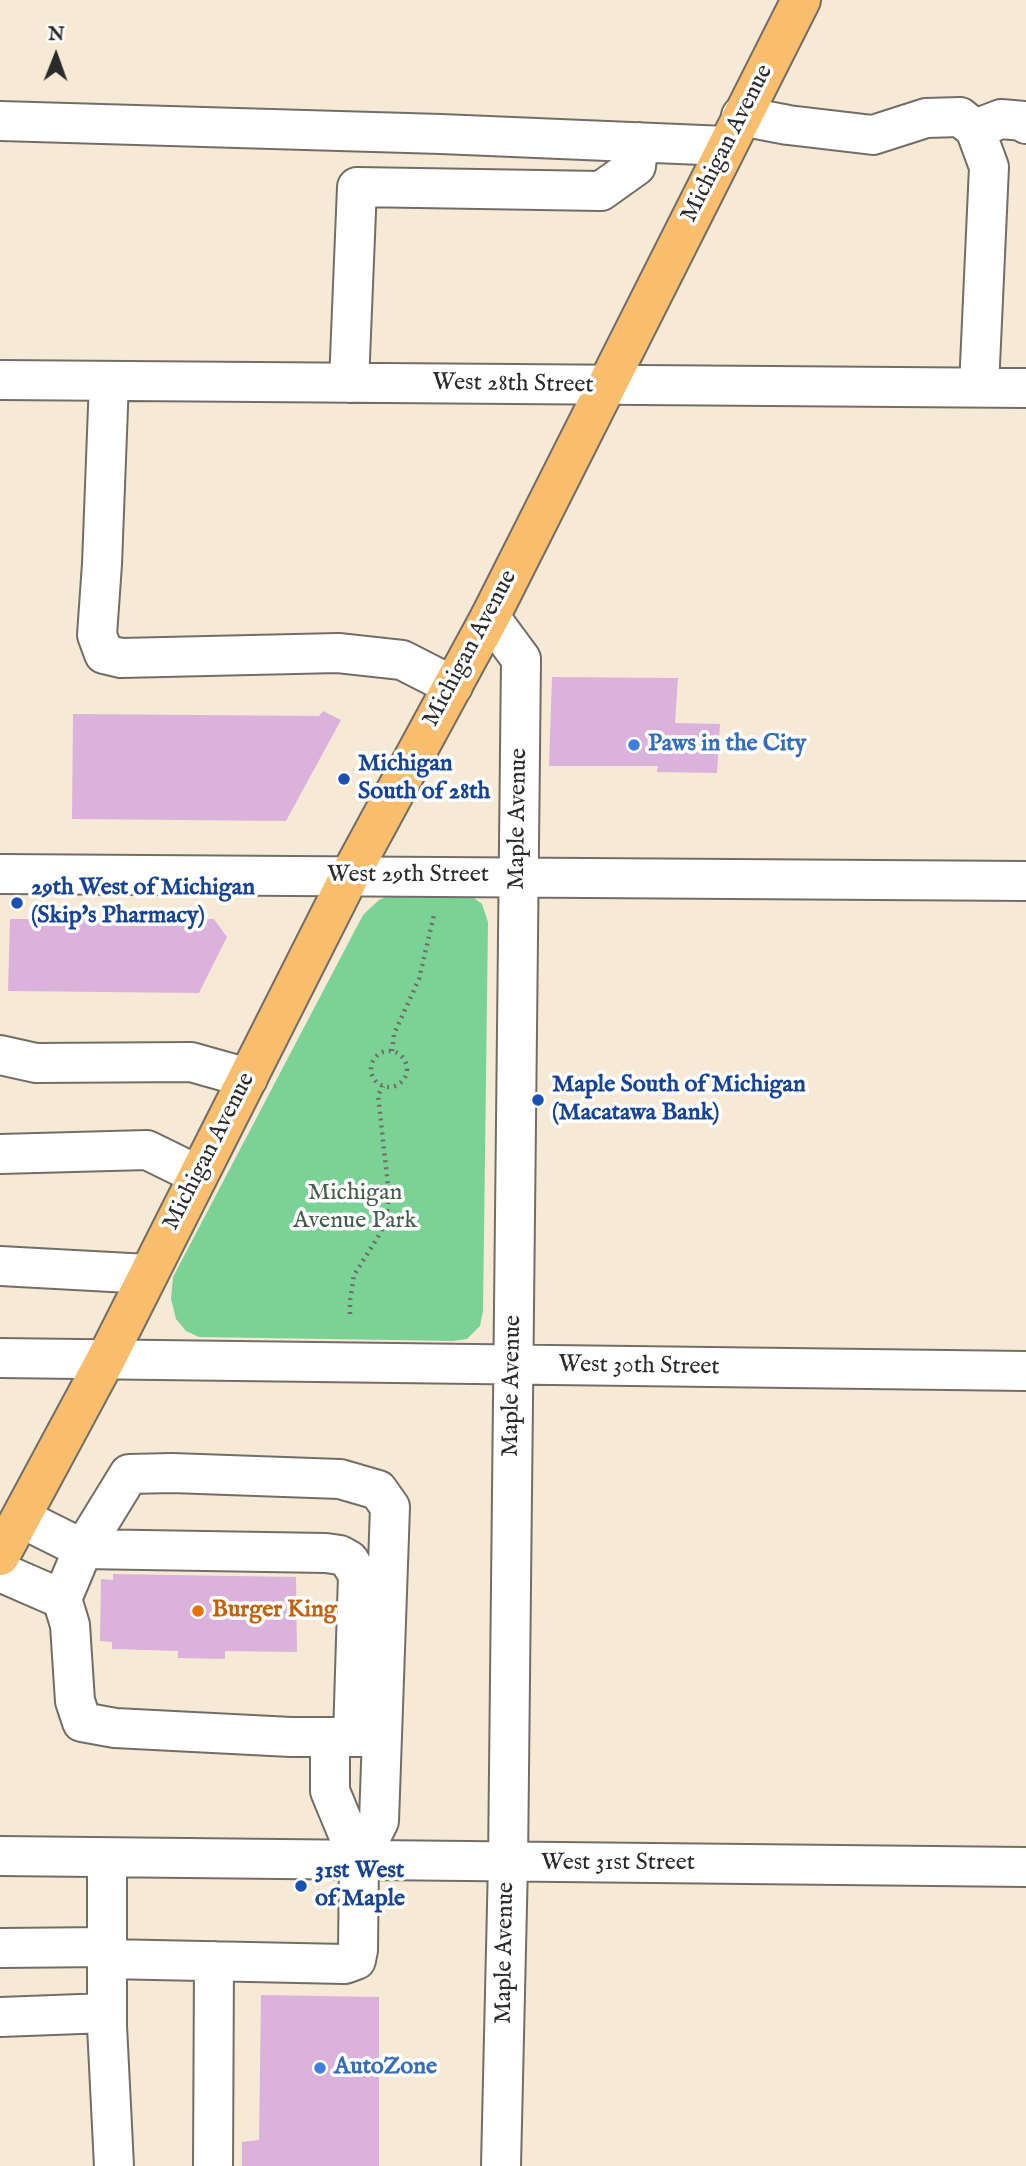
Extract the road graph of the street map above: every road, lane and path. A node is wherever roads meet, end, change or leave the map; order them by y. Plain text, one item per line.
1 (801, 0) edge
2 (0, 121) edge
3 (1026, 124) edge
4 (975, 128) junction
5 (734, 131) junction
6 (639, 142) junction
7 (0, 380) edge
8 (109, 381) junction
9 (349, 383) junction
10 (607, 386) junction
11 (979, 387) junction
12 (1026, 388) edge
13 (490, 617) junction
14 (453, 686) junction
15 (0, 874) edge
16 (518, 876) junction
17 (349, 877) junction
18 (1026, 881) edge
19 (434, 915) dead end
20 (392, 1051) junction
21 (0, 1055) edge
22 (248, 1078) junction
23 (383, 1086) junction
24 (0, 1154) edge
25 (198, 1175) junction
26 (0, 1266) edge
27 (148, 1274) junction
28 (350, 1314) dead end
29 (0, 1358) edge
30 (106, 1359) junction
31 (514, 1366) junction
32 (1026, 1371) edge
33 (21, 1518) junction
34 (83, 1549) junction
35 (0, 1556) edge
36 (0, 1573) edge
37 (62, 1600) junction
38 (355, 1737) junction
39 (0, 1856) edge
40 (107, 1858) junction
41 (359, 1861) junction
42 (508, 1863) junction
43 (1026, 1867) edge
44 (0, 1948) edge
45 (107, 1953) junction
46 (214, 1961) junction
47 (107, 2013) junction
48 (0, 2017) edge
49 (114, 2166) edge
50 (213, 2166) edge
51 (501, 2166) edge

1 - 5 main road, Michigan Avenue
2 - 6 street
3 - 4 street
4 - 5 street
4 - 11 street
5 - 6 street
5 - 10 main road, Michigan Avenue
6 - 9 street
7 - 8 street, West 28th Street
8 - 9 street, West 28th Street
8 - 14 street
9 - 10 street, West 28th Street
10 - 11 street, West 28th Street
10 - 13 main road, Michigan Avenue
11 - 12 street, West 28th Street
13 - 14 main road, Michigan Avenue
13 - 16 street, Maple Avenue
14 - 17 main road, Michigan Avenue
15 - 17 street, West 29th Street
16 - 17 street, West 29th Street
16 - 18 street, West 29th Street
16 - 31 street, Maple Avenue
17 - 22 main road, Michigan Avenue
19 - 20 path
20 - 23 path
20 - 23 path
21 - 22 street
22 - 25 main road, Michigan Avenue
23 - 28 path
24 - 25 street
25 - 27 main road, Michigan Avenue
26 - 27 street
27 - 30 main road, Michigan Avenue
29 - 30 street, West 30th Street
30 - 31 street, West 30th Street
30 - 33 main road, Michigan Avenue
31 - 32 street, West 30th Street
31 - 42 street, Maple Avenue
33 - 34 street
33 - 35 main road, Michigan Avenue
34 - 37 street
34 - 38 street
34 - 38 street
36 - 37 street
37 - 38 street
38 - 41 street
38 - 41 street
39 - 40 street, West 31st Street
40 - 41 street, West 31st Street
40 - 45 street
41 - 42 street, West 31st Street
41 - 46 street
42 - 43 street, West 31st Street
42 - 51 street, Maple Avenue
44 - 45 street
45 - 46 street
45 - 47 street
46 - 50 street
47 - 48 street
47 - 49 street

